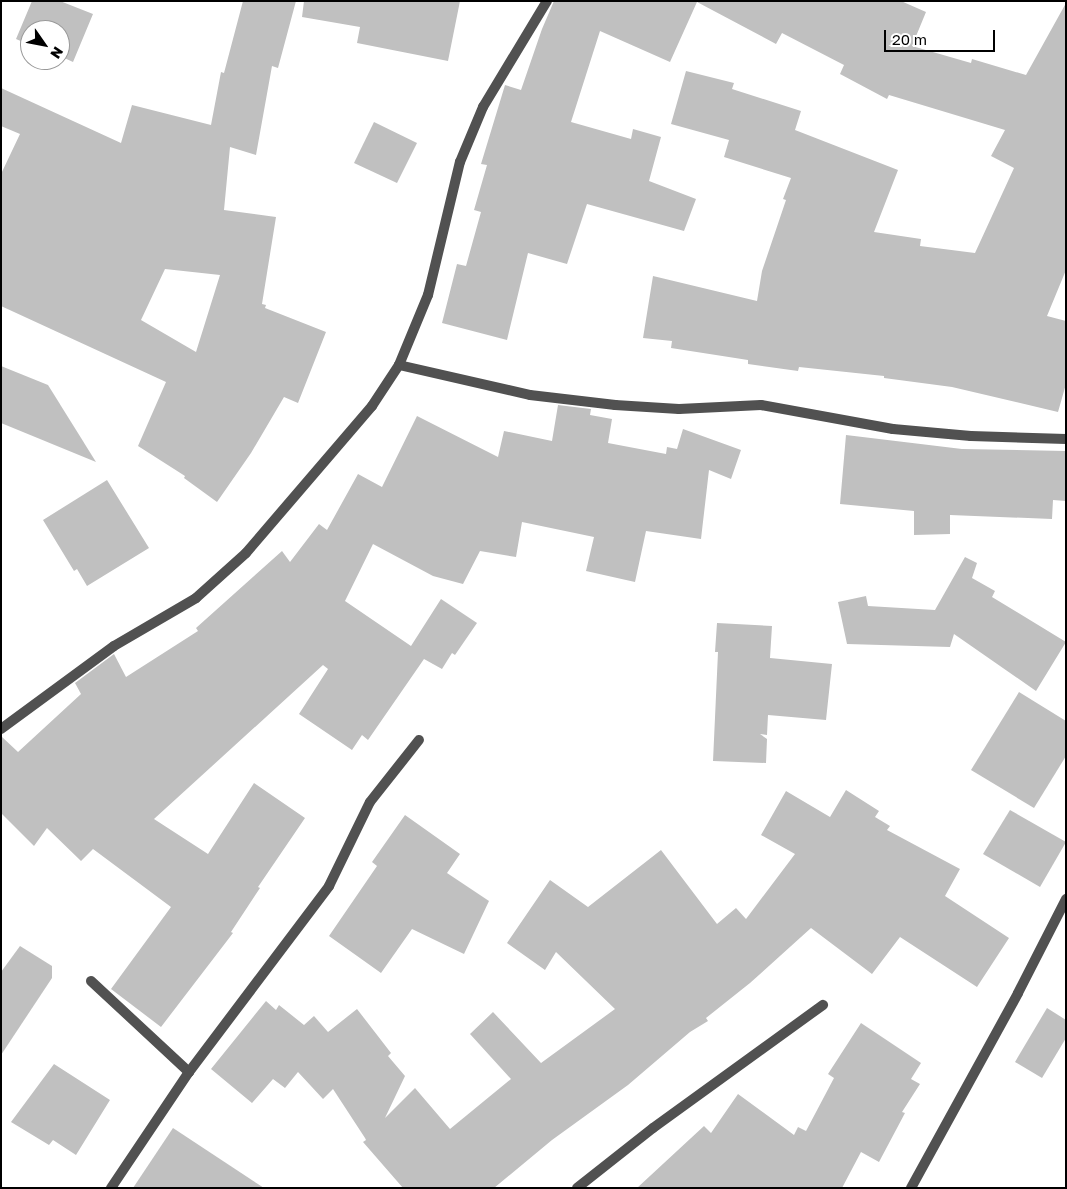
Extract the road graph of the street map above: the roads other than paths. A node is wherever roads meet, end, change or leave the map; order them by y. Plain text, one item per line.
1 (547, 1) edge
2 (399, 365) junction
3 (1066, 439) edge
4 (1, 729) edge
5 (420, 740) dead end
6 (1066, 899) edge
7 (91, 981) dead end
8 (823, 1005) dead end
9 (189, 1072) junction
10 (111, 1188) edge
11 (577, 1188) edge
12 (911, 1188) edge

1 - 2 street
2 - 3 street
2 - 4 street
5 - 9 street
6 - 12 street
7 - 9 street
8 - 11 street
9 - 10 street

